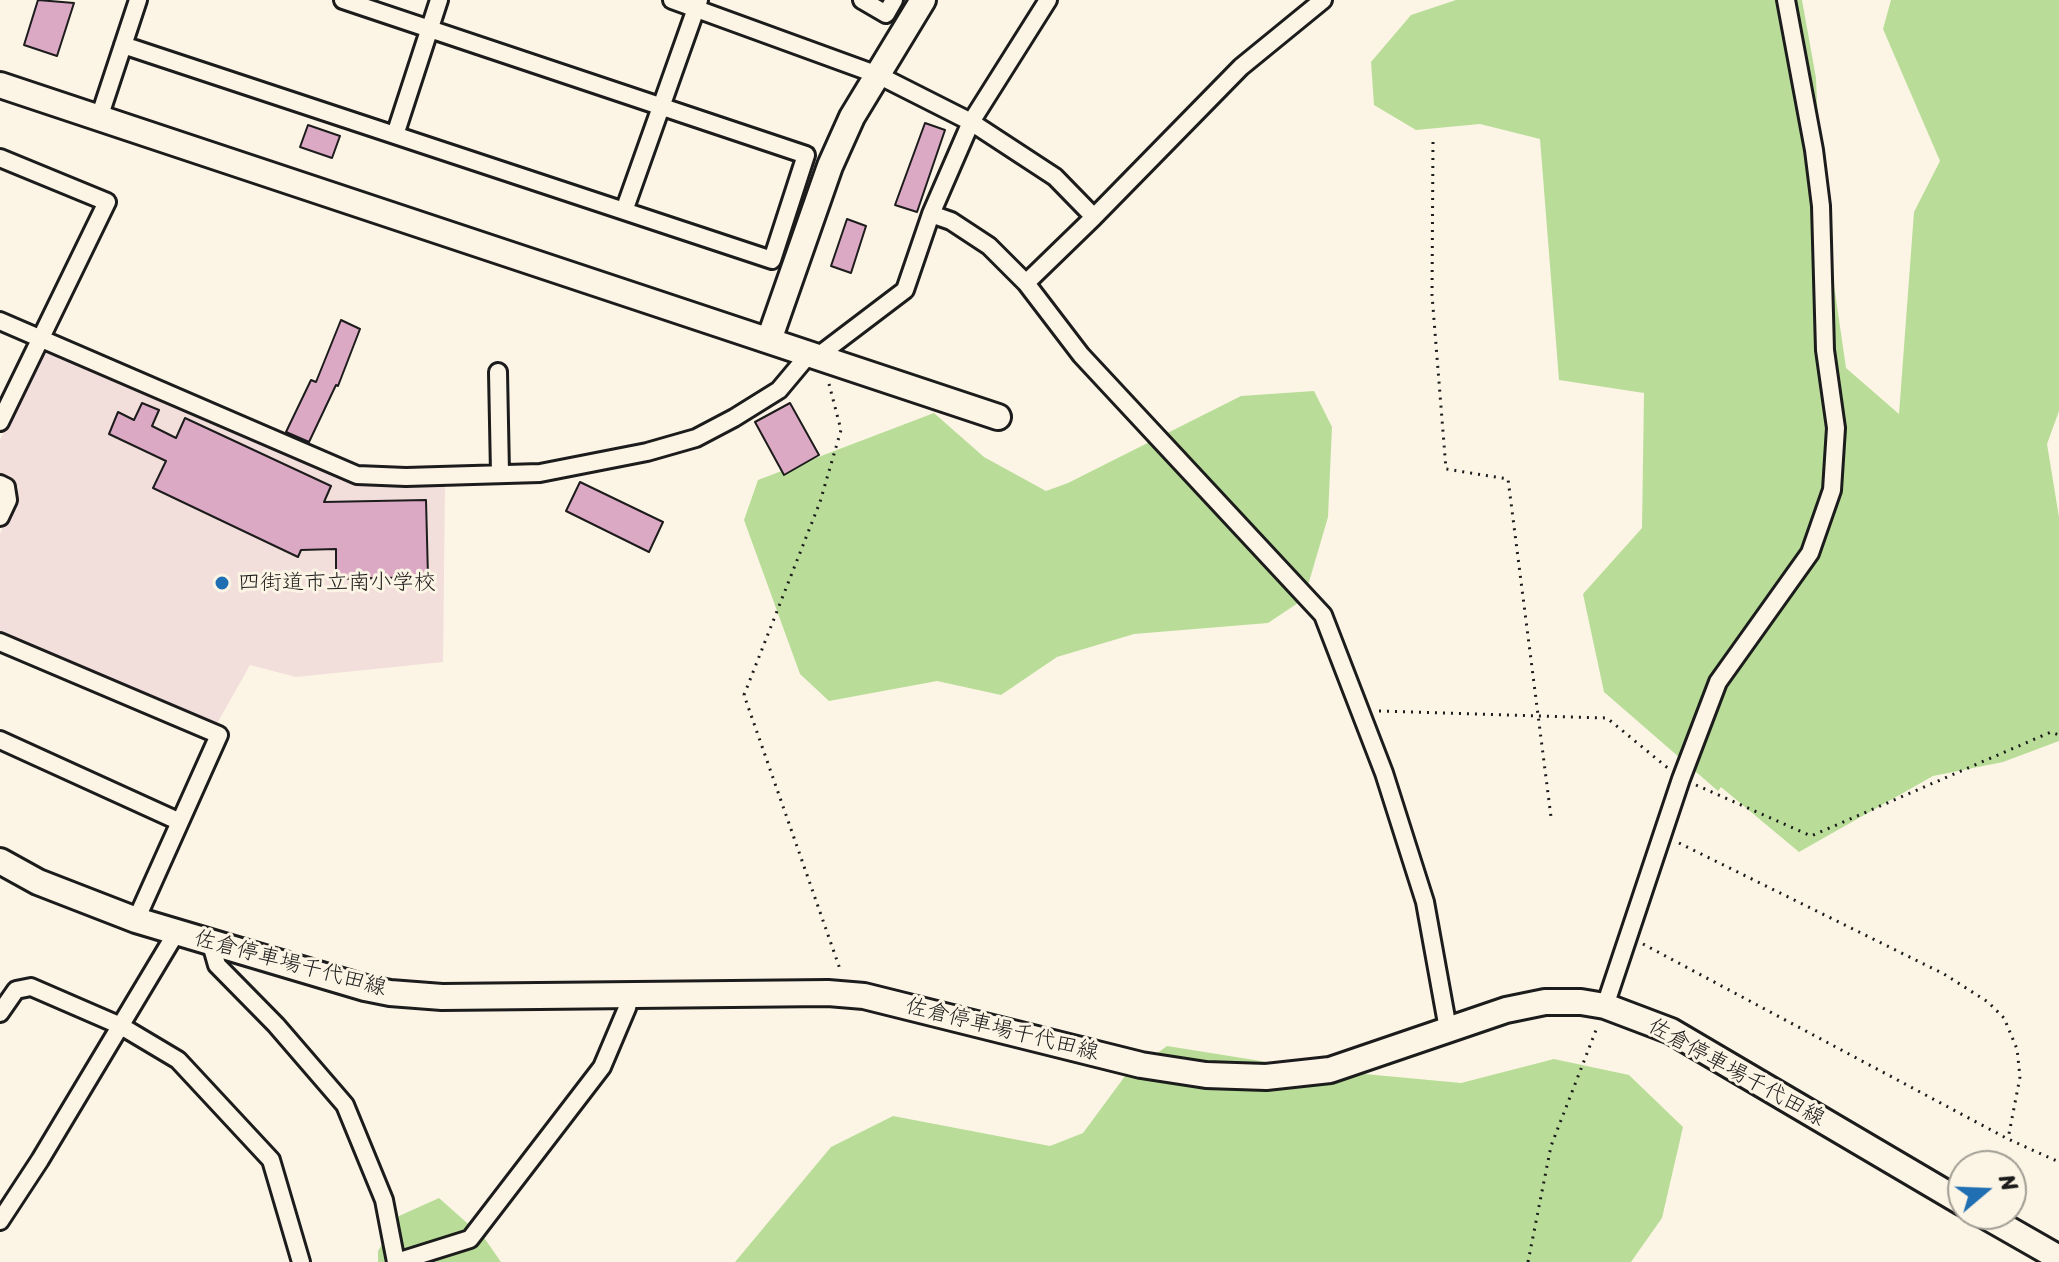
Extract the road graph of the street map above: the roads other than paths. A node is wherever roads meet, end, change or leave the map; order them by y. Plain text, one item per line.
1 (138, 0) edge
2 (343, 0) edge
3 (439, 0) edge
4 (672, 0) edge
5 (862, 0) edge
6 (894, 0) edge
7 (923, 0) edge
8 (1048, 0) edge
9 (1786, 0) edge
10 (1314, 2) edge
11 (696, 4) edge
12 (429, 29) junction
13 (123, 45) junction
14 (878, 75) junction
15 (0, 85) edge
16 (660, 106) junction
17 (99, 118) junction
18 (971, 122) junction
19 (395, 135) junction
20 (0, 158) edge
21 (624, 211) junction
22 (931, 214) junction
23 (1094, 217) junction
24 (1026, 283) junction
25 (0, 321) edge
26 (41, 339) junction
27 (769, 340) junction
28 (814, 355) junction
29 (498, 372) dead end
30 (998, 417) dead end
31 (0, 422) edge
32 (500, 473) junction
33 (0, 484) edge
34 (0, 517) edge
35 (0, 642) edge
36 (0, 740) edge
37 (178, 821) junction
38 (0, 861) edge
39 (136, 920) junction
40 (176, 933) junction
41 (211, 944) junction
42 (630, 995) junction
43 (1605, 1006) junction
44 (0, 1013) edge
45 (121, 1026) junction
46 (1448, 1029) junction
47 (1947, 1194) edge
48 (0, 1221) edge
49 (2010, 1230) edge
50 (2059, 1258) edge
51 (301, 1262) edge
52 (396, 1262) edge

1 - 13 street
2 - 12 street
3 - 12 street
4 - 11 street
5 - 6 street
7 - 14 main road
8 - 18 street
9 - 43 street
10 - 23 street
11 - 14 street
11 - 16 street
12 - 16 street
12 - 19 street
13 - 17 street
13 - 19 street
14 - 18 street
14 - 27 main road
15 - 17 main road
16 - 21 street
16 - 21 street
17 - 27 main road
18 - 22 street
18 - 23 street
19 - 21 street
20 - 26 street
22 - 24 street
22 - 28 street
23 - 24 street
24 - 46 street
25 - 26 street
26 - 31 street
26 - 32 street
27 - 28 main road
28 - 30 main road
28 - 32 street
29 - 32 street
33 - 34 street
35 - 37 street
36 - 37 street
37 - 39 street
38 - 39 main road, 佐倉停車場千代田線
39 - 40 main road, 佐倉停車場千代田線
40 - 41 main road, 佐倉停車場千代田線
40 - 45 street
41 - 42 main road, 佐倉停車場千代田線
41 - 52 street
42 - 46 main road, 佐倉停車場千代田線
42 - 52 street
43 - 46 main road, 佐倉停車場千代田線
43 - 47 main road, 佐倉停車場千代田線
44 - 45 street
45 - 48 street
45 - 51 street
49 - 50 main road

